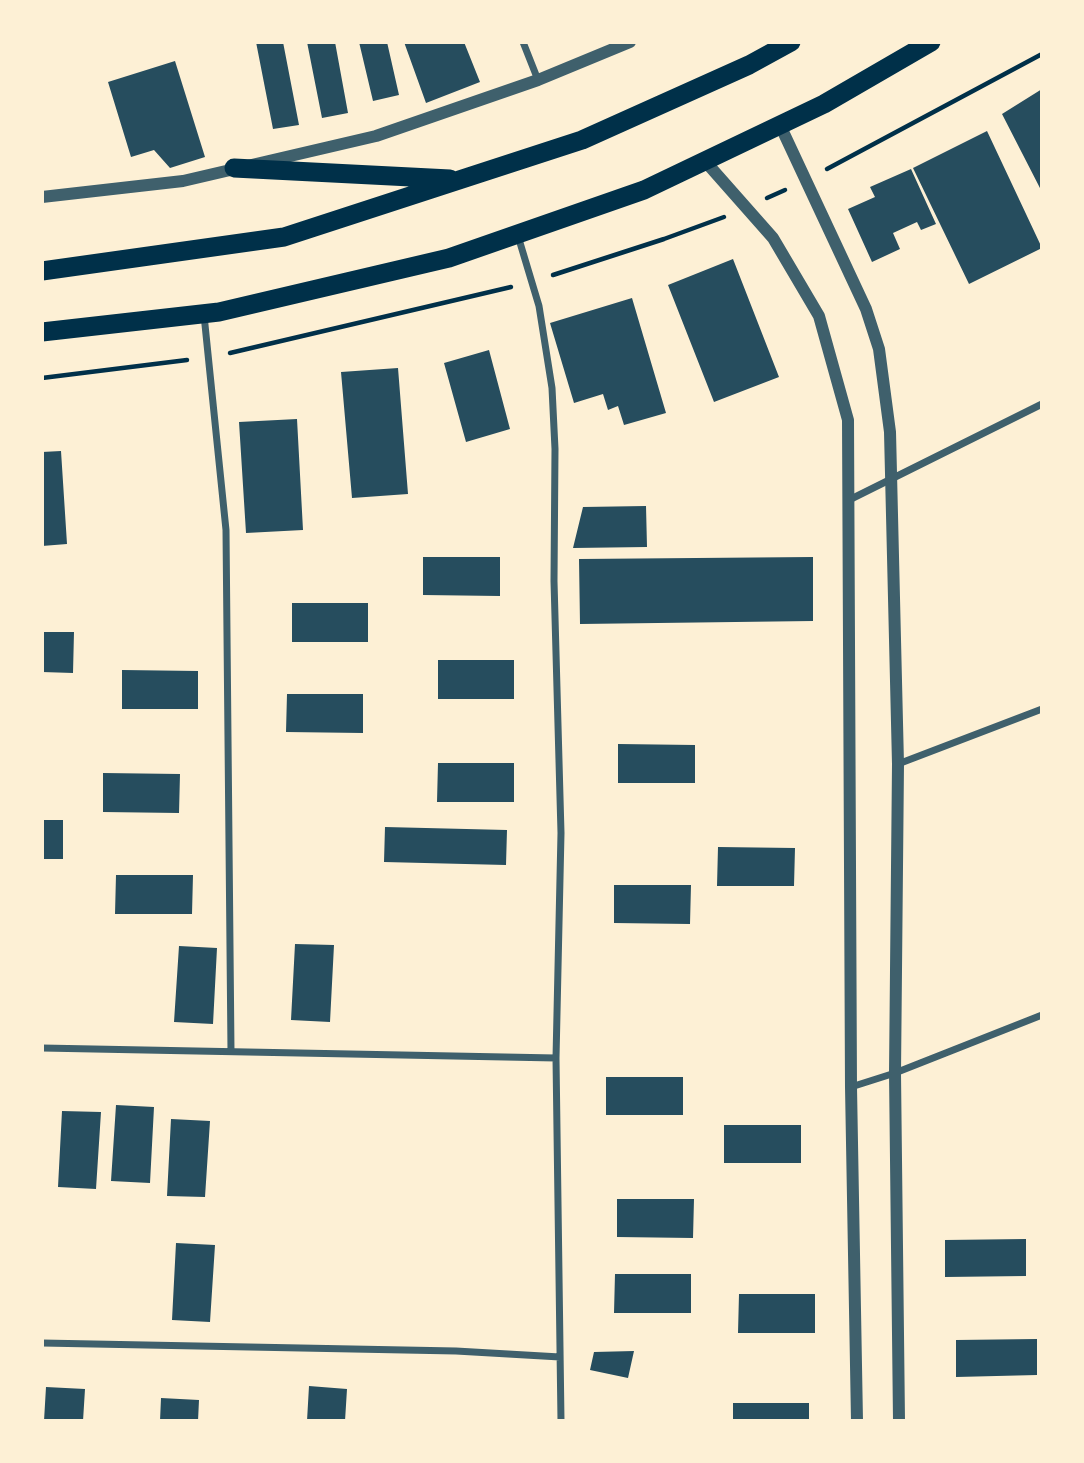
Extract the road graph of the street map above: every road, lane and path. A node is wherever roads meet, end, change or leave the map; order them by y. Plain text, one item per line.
1 (523, 42) edge
2 (630, 42) edge
3 (791, 42) edge
4 (931, 42) edge
5 (538, 80) junction
6 (780, 125) junction
7 (705, 161) junction
8 (234, 168) junction
9 (462, 180) junction
10 (42, 197) edge
11 (517, 234) junction
12 (42, 271) edge
13 (204, 314) junction
14 (42, 332) edge
15 (1042, 404) edge
16 (891, 480) junction
17 (849, 500) junction
18 (1042, 709) edge
19 (898, 764) junction
20 (1042, 1015) edge
21 (42, 1048) edge
22 (231, 1051) junction
23 (556, 1058) junction
24 (895, 1073) junction
25 (851, 1087) junction
26 (42, 1343) edge
27 (560, 1357) junction
28 (561, 1421) edge
29 (857, 1421) edge
30 (899, 1421) edge

1 - 5 street
2 - 5 street
3 - 9 highway
4 - 6 highway
5 - 8 street
6 - 7 highway
6 - 16 street
7 - 11 highway
7 - 17 street
8 - 9 highway
8 - 10 street
9 - 12 highway
11 - 13 highway
11 - 23 street
13 - 14 highway
13 - 22 street
15 - 16 street
16 - 17 street
16 - 19 street
17 - 25 street
18 - 19 street
19 - 24 street
20 - 24 street
21 - 22 street
22 - 23 street
23 - 27 street
24 - 25 street
24 - 30 street
25 - 29 street
26 - 27 street
27 - 28 street

